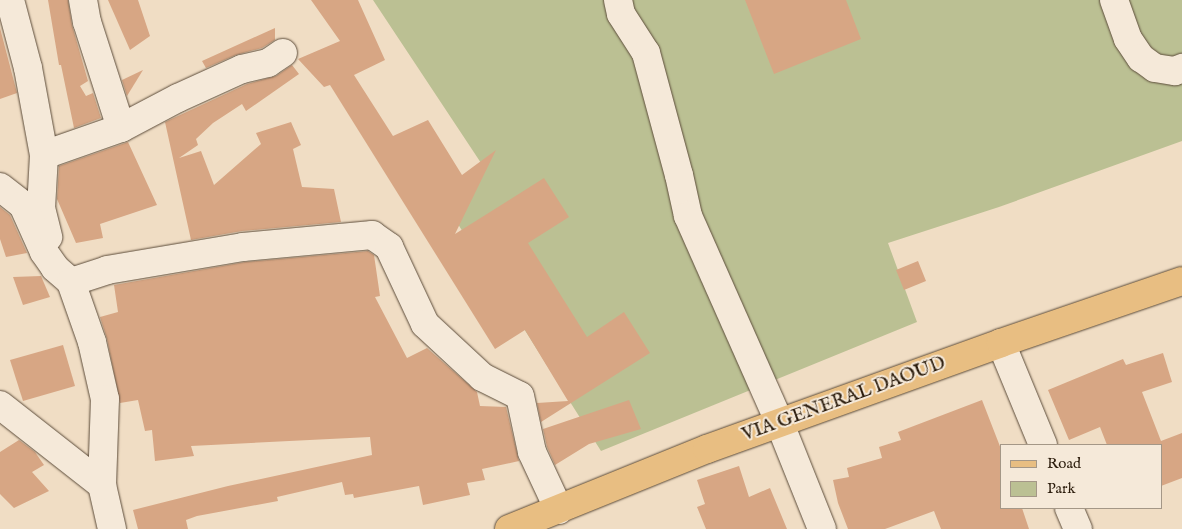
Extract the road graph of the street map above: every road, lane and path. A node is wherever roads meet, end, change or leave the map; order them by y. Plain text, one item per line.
1 (10, 0) edge
2 (83, 0) edge
3 (618, 0) edge
4 (1114, 0) edge
5 (283, 53) dead end
6 (1182, 68) edge
7 (121, 128) junction
8 (44, 155) junction
9 (0, 187) edge
10 (63, 275) junction
11 (1182, 281) edge
12 (1001, 343) junction
13 (0, 405) edge
14 (780, 424) junction
15 (1043, 444) edge
16 (102, 484) junction
17 (1069, 509) edge
18 (559, 510) junction
19 (112, 529) edge
20 (509, 529) edge
21 (822, 529) edge
22 (1078, 529) edge

1 - 8 street
2 - 7 street
3 - 14 street
4 - 6 street
5 - 7 street
7 - 8 street
8 - 10 street
9 - 10 street
10 - 16 street
10 - 18 street
11 - 12 main road, VIA GENERAL DAOUD
12 - 14 main road, VIA GENERAL DAOUD
12 - 15 street
13 - 16 street
14 - 18 main road, VIA GENERAL DAOUD
14 - 21 street
16 - 19 street
17 - 22 street
18 - 20 main road, VIA GENERAL DAOUD

